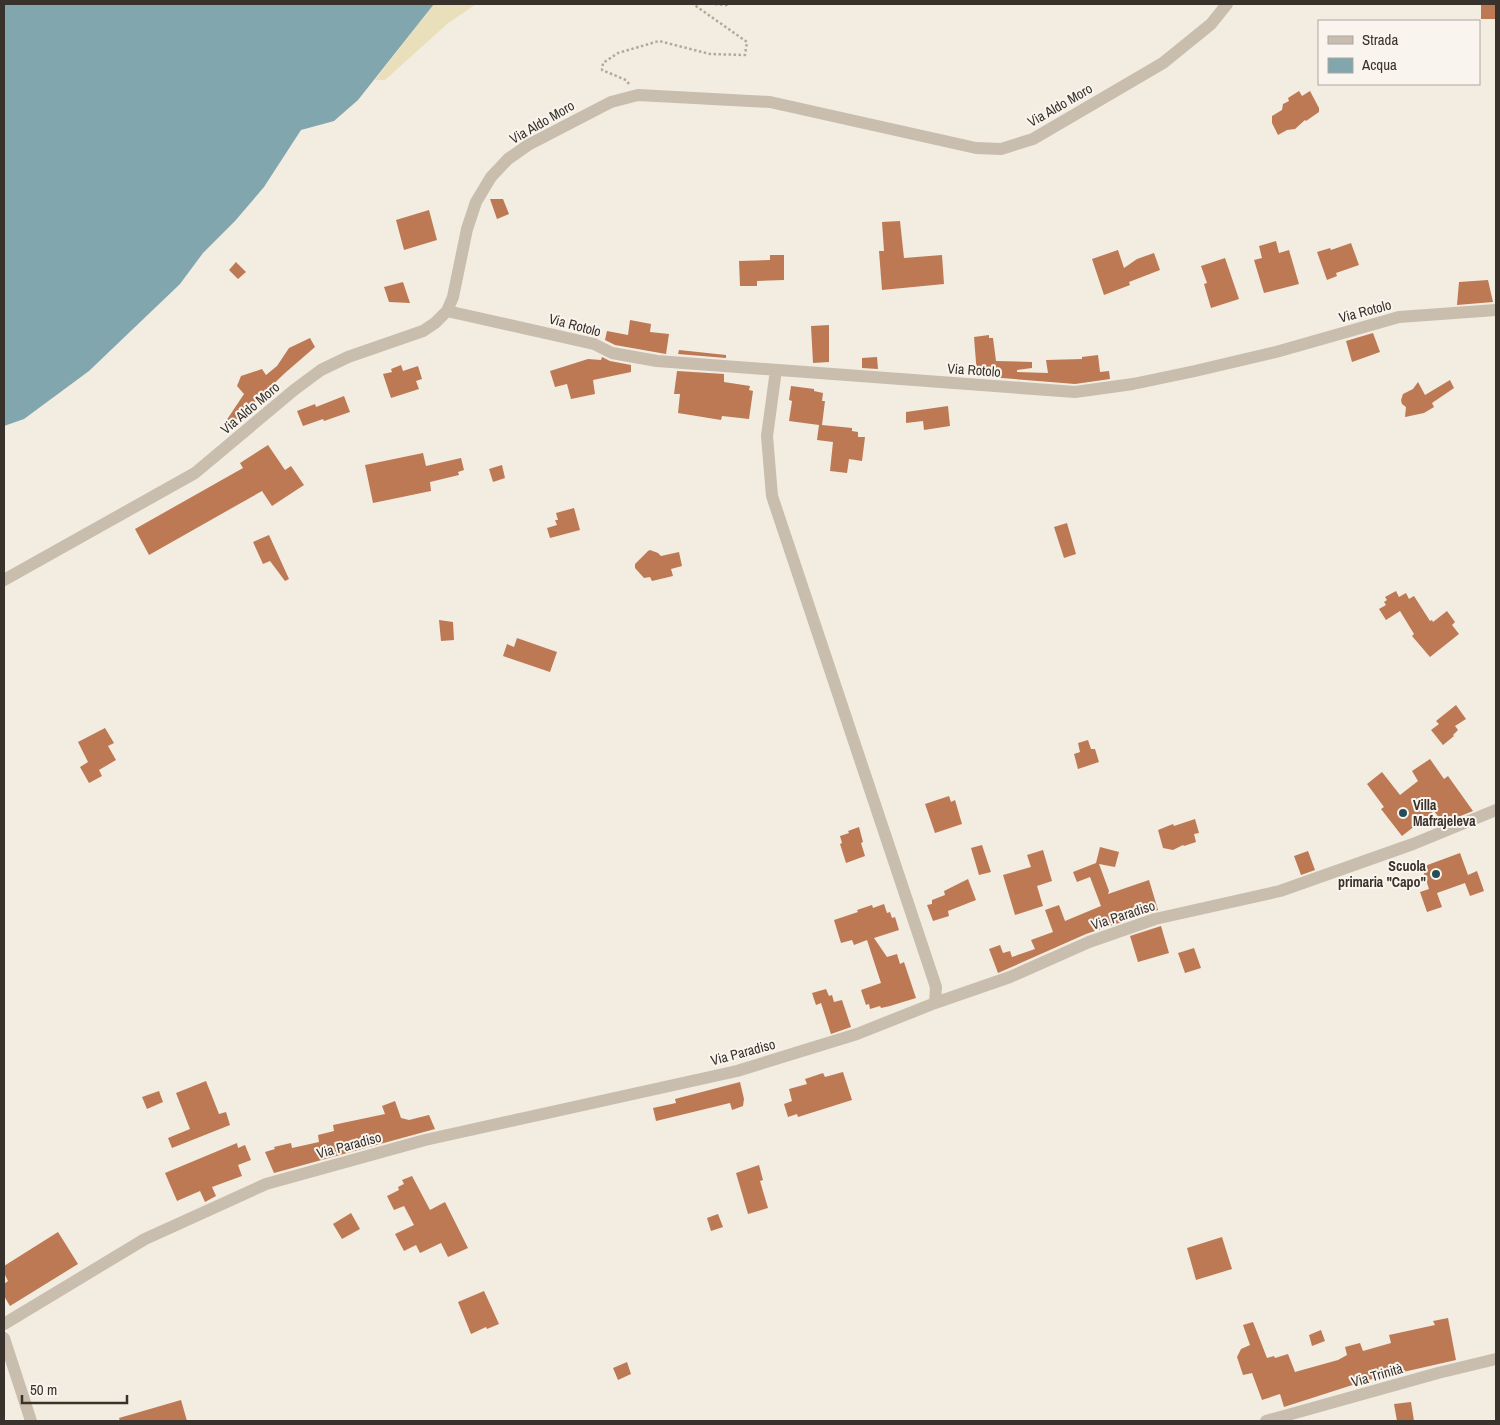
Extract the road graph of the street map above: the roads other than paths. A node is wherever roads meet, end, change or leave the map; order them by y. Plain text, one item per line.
1 (1227, 4) edge
2 (1496, 310) edge
3 (446, 311) junction
4 (776, 370) junction
5 (4, 580) edge
6 (1496, 810) edge
7 (935, 1004) junction
8 (4, 1324) edge
9 (4, 1338) edge
10 (1496, 1359) edge
11 (1286, 1419) edge
12 (31, 1421) edge
13 (1266, 1421) edge

1 - 3 street, Via Aldo Moro
2 - 4 street, Via Rotolo
3 - 4 street, Via Rotolo
3 - 5 street, Via Aldo Moro
4 - 7 street
6 - 7 street, Via Paradiso
7 - 8 street, Via Paradiso
9 - 12 street
10 - 11 street, Via Trinità
11 - 13 street, Via Trinità

